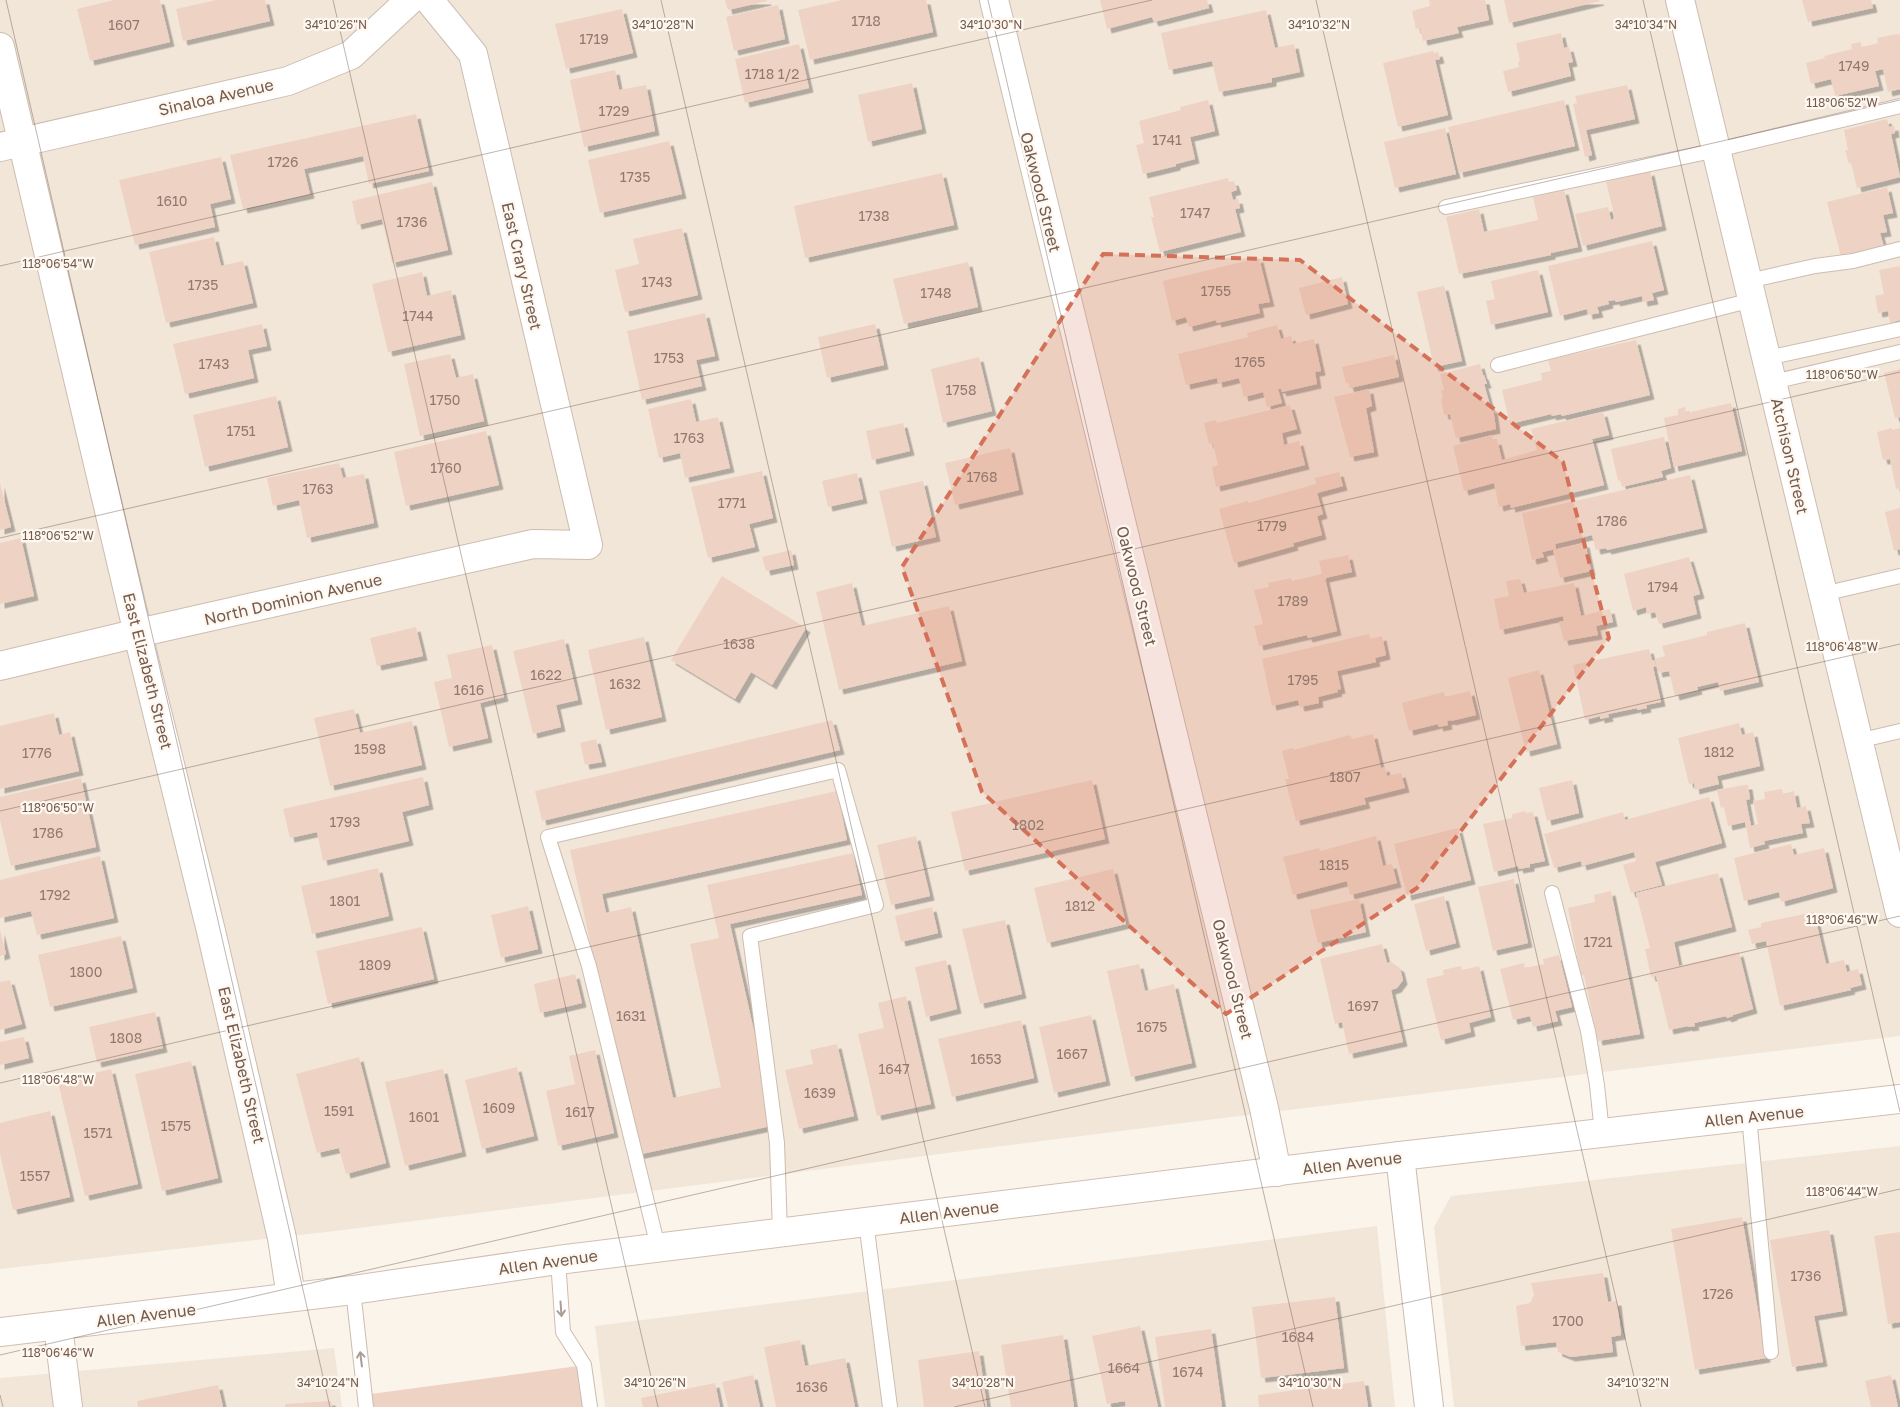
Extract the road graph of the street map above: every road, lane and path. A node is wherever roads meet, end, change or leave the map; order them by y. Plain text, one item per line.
1 (410, 0) edge
2 (429, 0) edge
3 (994, 0) edge
4 (1680, 0) edge
5 (0, 46) edge
6 (1900, 106) edge
7 (11, 144) edge
8 (1717, 150) junction
9 (1446, 207) dead end
10 (1900, 249) edge
11 (1750, 290) junction
12 (1900, 330) edge
13 (1900, 352) edge
14 (1498, 365) dead end
15 (1770, 370) junction
16 (588, 545) joint
17 (1900, 576) edge
18 (1823, 594) junction
19 (138, 633) junction
20 (0, 666) edge
21 (1900, 731) edge
22 (1858, 741) junction
23 (1552, 893) dead end
24 (1900, 913) edge
25 (1900, 1099) edge
26 (1749, 1116) junction
27 (1602, 1133) junction
28 (1400, 1156) junction
29 (1277, 1172) junction
30 (866, 1222) junction
31 (780, 1232) junction
32 (658, 1248) junction
33 (558, 1260) junction
34 (353, 1290) junction
35 (290, 1297) junction
36 (58, 1326) junction
37 (0, 1332) edge
38 (1771, 1352) dead end
39 (68, 1407) edge
40 (366, 1407) edge
41 (590, 1407) edge
42 (890, 1407) edge
43 (1429, 1407) edge

1 - 7 street, Sinaloa Avenue
2 - 16 street, East Crary Street
3 - 29 street, Oakwood Street
4 - 8 street, Atchison Street
5 - 7 street, East Elizabeth Street
6 - 8 lane
7 - 19 street, East Elizabeth Street
8 - 9 lane
8 - 11 street, Atchison Street
10 - 11 lane
11 - 14 lane
11 - 15 street, Atchison Street
12 - 15 lane
13 - 15 lane
15 - 18 street, Atchison Street
16 - 19 street, North Dominion Avenue
17 - 18 lane
18 - 22 street, Atchison Street
19 - 20 street, North Dominion Avenue
19 - 35 street, East Elizabeth Street
21 - 22 lane
22 - 24 street, Atchison Street
23 - 27 lane
25 - 26 street, Allen Avenue
26 - 27 street, Allen Avenue
26 - 38 lane
27 - 28 street, Allen Avenue
28 - 29 street, Allen Avenue
28 - 43 street
29 - 30 street, Allen Avenue
30 - 31 street, Allen Avenue
30 - 42 lane
31 - 32 street, Allen Avenue
31 - 32 lane
32 - 33 street, Allen Avenue
33 - 34 street, Allen Avenue
33 -> 41 lane
34 - 35 street, Allen Avenue
40 -> 34 lane
35 - 36 street, Allen Avenue
36 - 37 street, Allen Avenue
36 - 39 street

